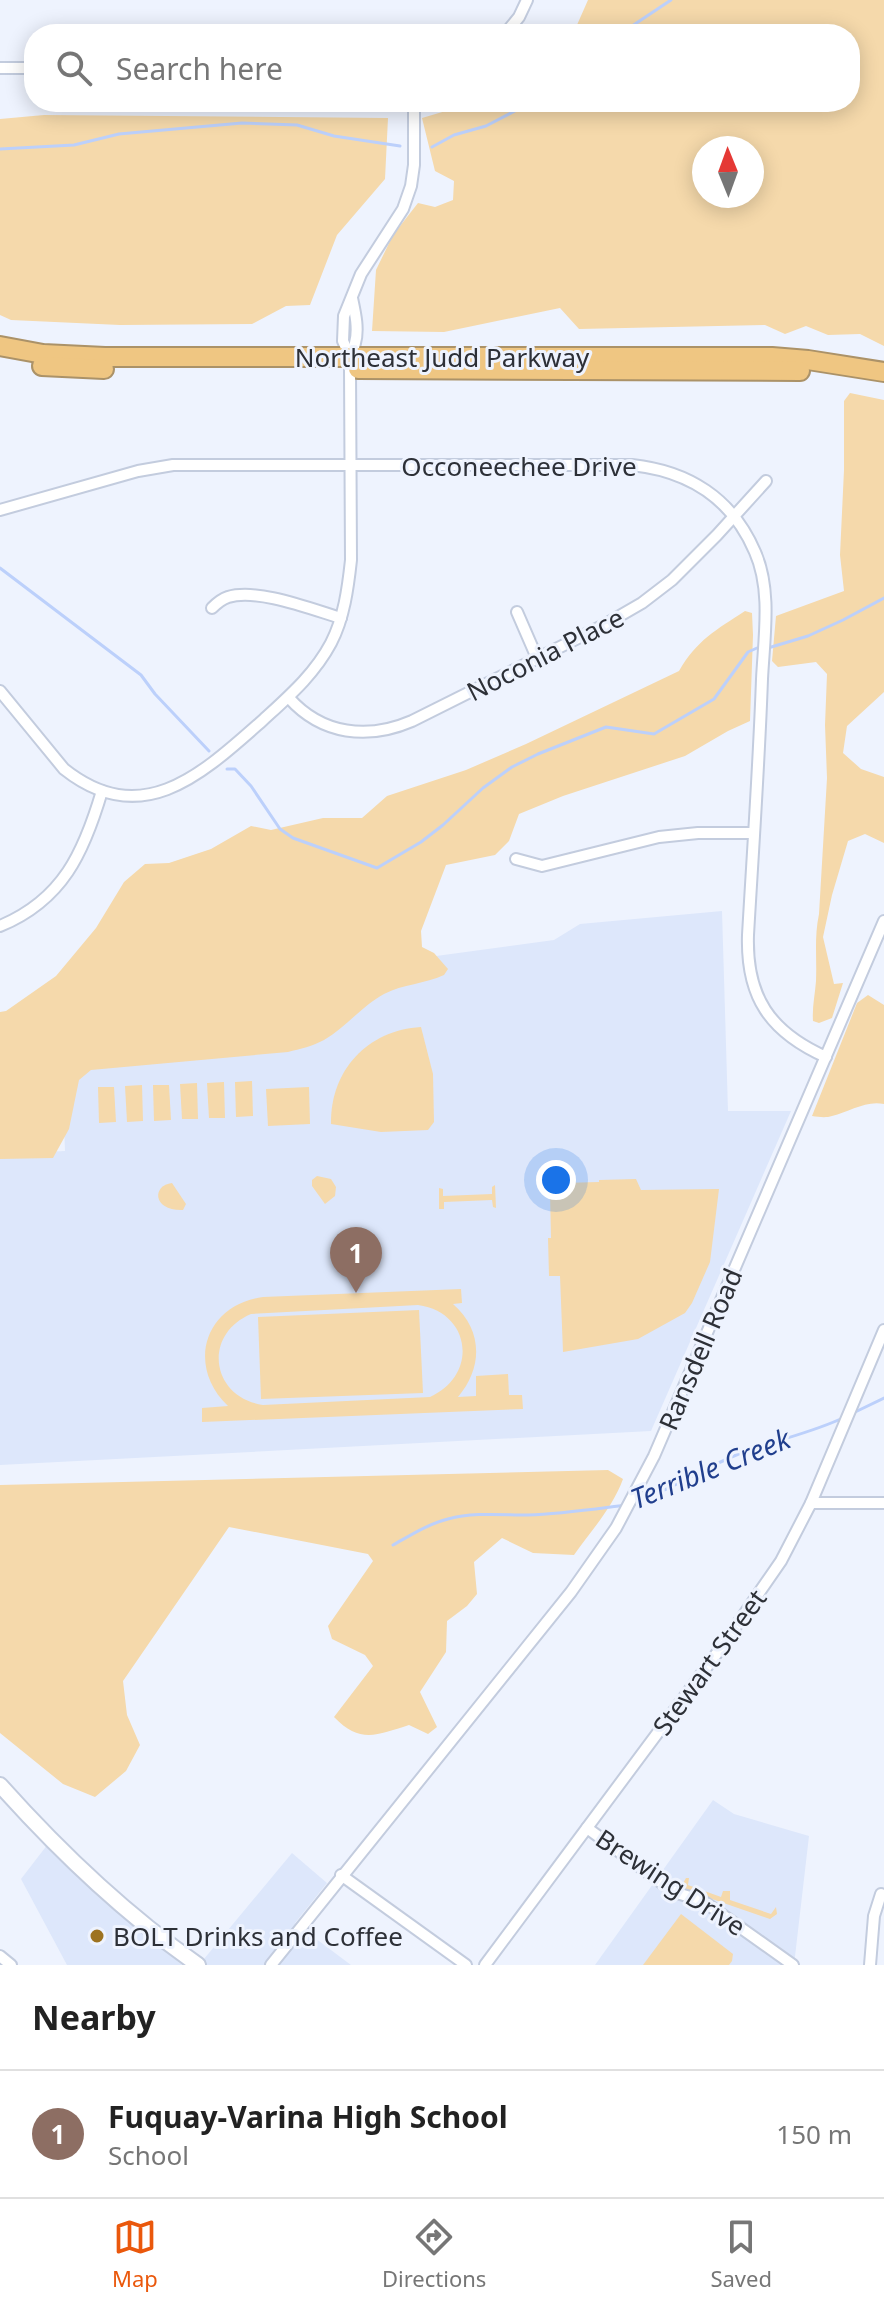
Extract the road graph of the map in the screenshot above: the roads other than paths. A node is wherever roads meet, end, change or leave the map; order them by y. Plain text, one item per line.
1 (527, 0) edge
2 (513, 24) edge
3 (0, 68) edge
4 (24, 68) edge
5 (414, 112) edge
6 (0, 346) edge
7 (0, 359) edge
8 (350, 363) junction
9 (884, 372) edge
10 (884, 383) edge
11 (350, 464) junction
12 (766, 481) dead end
13 (0, 510) edge
14 (732, 516) junction
15 (212, 608) dead end
16 (517, 612) dead end
17 (341, 618) junction
18 (537, 658) junction
19 (0, 691) edge
20 (289, 698) junction
21 (102, 791) junction
22 (753, 833) junction
23 (516, 859) dead end
24 (884, 921) edge
25 (0, 926) edge
26 (826, 1057) junction
27 (884, 1330) edge
28 (811, 1503) junction
29 (884, 1503) edge
30 (0, 1785) edge
31 (587, 1828) junction
32 (341, 1875) junction
33 (881, 1894) dead end
34 (0, 1956) edge
35 (11, 1965) edge
36 (198, 1965) edge
37 (271, 1965) edge
38 (466, 1965) edge
39 (485, 1965) edge
40 (793, 1965) edge
41 (870, 1965) edge

1 - 2 street
3 - 4 street
5 - 8 street
6 - 8 highway, Northeast Judd Parkway
7 - 8 highway, Northeast Judd Parkway
8 - 9 highway, Northeast Judd Parkway
8 - 10 highway, Northeast Judd Parkway
8 - 11 street
11 - 13 street, Occoneechee Drive
11 - 14 street, Occoneechee Drive
11 - 17 street
12 - 14 street, Noconia Place
14 - 18 street, Noconia Place
14 - 22 street, Occoneechee Drive
15 - 17 street
16 - 18 street
17 - 20 street
18 - 20 street, Noconia Place
19 - 21 street
20 - 21 street
21 - 25 street
22 - 23 street
22 - 26 street, Occoneechee Drive
24 - 26 street, Ransdell Road
26 - 32 street, Ransdell Road
27 - 28 street, Stewart Street
28 - 29 street
28 - 31 street, Stewart Street
30 - 36 main road
31 - 39 street, Stewart Street
31 - 40 street, Brewing Drive
32 - 37 street, Ransdell Road
32 - 38 street
33 - 41 street
34 - 35 street

